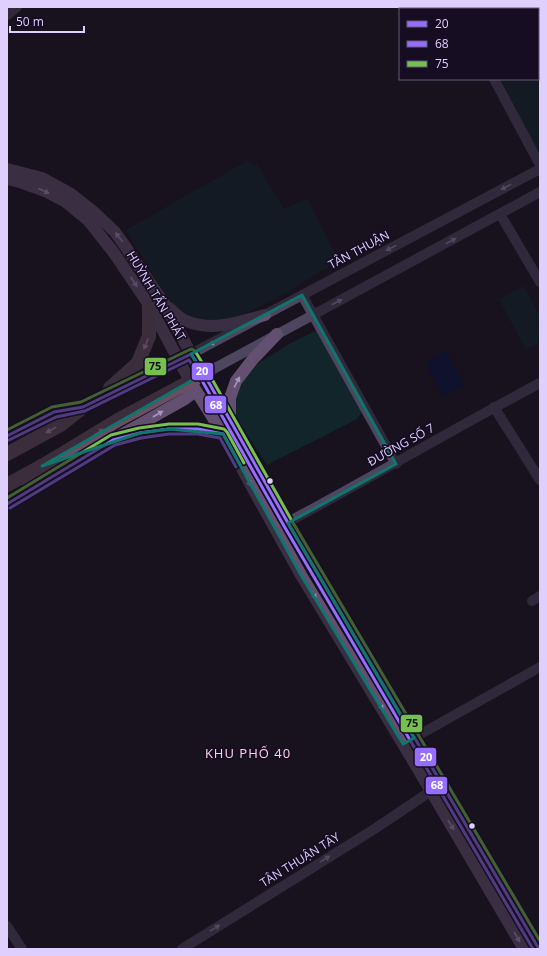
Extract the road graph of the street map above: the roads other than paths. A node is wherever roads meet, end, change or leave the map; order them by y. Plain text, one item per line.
1 (17, 7) edge
2 (7, 15) edge
3 (495, 80) edge
4 (540, 165) edge
5 (7, 169) edge
6 (540, 169) edge
7 (7, 179) edge
8 (540, 192) edge
9 (500, 214) junction
10 (540, 282) edge
11 (302, 295) junction
12 (149, 305) junction
13 (165, 305) junction
14 (265, 315) junction
15 (313, 315) junction
16 (277, 334) junction
17 (185, 357) junction
18 (204, 374) junction
19 (540, 383) edge
20 (193, 386) junction
21 (99, 398) junction
22 (83, 407) junction
23 (494, 407) junction
24 (230, 420) junction
25 (223, 434) junction
26 (7, 436) edge
27 (113, 440) junction
28 (7, 454) edge
29 (396, 464) junction
30 (42, 466) junction
31 (540, 480) edge
32 (7, 484) edge
33 (26, 492) junction
34 (7, 504) edge
35 (288, 523) junction
36 (275, 529) junction
37 (540, 667) edge
38 (414, 738) junction
39 (403, 744) junction
40 (431, 791) junction
41 (7, 926) edge
42 (22, 949) edge
43 (182, 949) edge
44 (524, 949) edge
45 (539, 949) edge

1 - 2 street
3 - 4 street
13 -> 5 main road, HUỲNH TẤN PHÁT
6 -> 11 street, TÂN THUẬN
7 -> 12 main road, HUỲNH TẤN PHÁT
8 - 9 street
9 - 10 street
15 -> 9 street
11 - 14 street, TÂN THUẬN
11 - 15 street
12 - 17 main road, HUỲNH TẤN PHÁT
12 -> 21 highway
13 - 14 main road
13 - 17 main road, HUỲNH TẤN PHÁT
14 -> 17 street, TÂN THUẬN
15 - 16 street
15 - 29 street
16 - 18 street
24 -> 16 main road
17 - 18 main road, HUỲNH TẤN PHÁT
17 - 20 main road, HUỲNH TẤN PHÁT
17 - 21 highway
18 - 20 highway
18 - 24 main road, HUỲNH TẤN PHÁT
19 - 23 street, ĐƯỜNG SỐ 7
20 - 25 main road, HUỲNH TẤN PHÁT
27 -> 20 main road
30 -> 20 highway
21 - 22 highway
22 - 26 main road
22 -> 28 highway
23 - 29 street, ĐƯỜNG SỐ 7
23 - 31 street
24 - 35 main road, HUỲNH TẤN PHÁT
25 - 27 highway
25 -> 36 main road, HUỲNH TẤN PHÁT
27 - 30 highway
27 - 33 main road
29 - 35 street, ĐƯỜNG SỐ 7
30 - 32 highway
30 - 33 highway
33 - 34 main road
35 - 36 street, ĐƯỜNG SỐ 7
35 - 38 main road, HUỲNH TẤN PHÁT
36 -> 39 main road, HUỲNH TẤN PHÁT
37 - 38 street
38 - 39 street
38 - 45 main road, HUỲNH TẤN PHÁT
39 - 40 main road, HUỲNH TẤN PHÁT
43 -> 40 street, TÂN THUẬN TÂY
40 -> 44 main road, HUỲNH TẤN PHÁT
41 - 42 street

